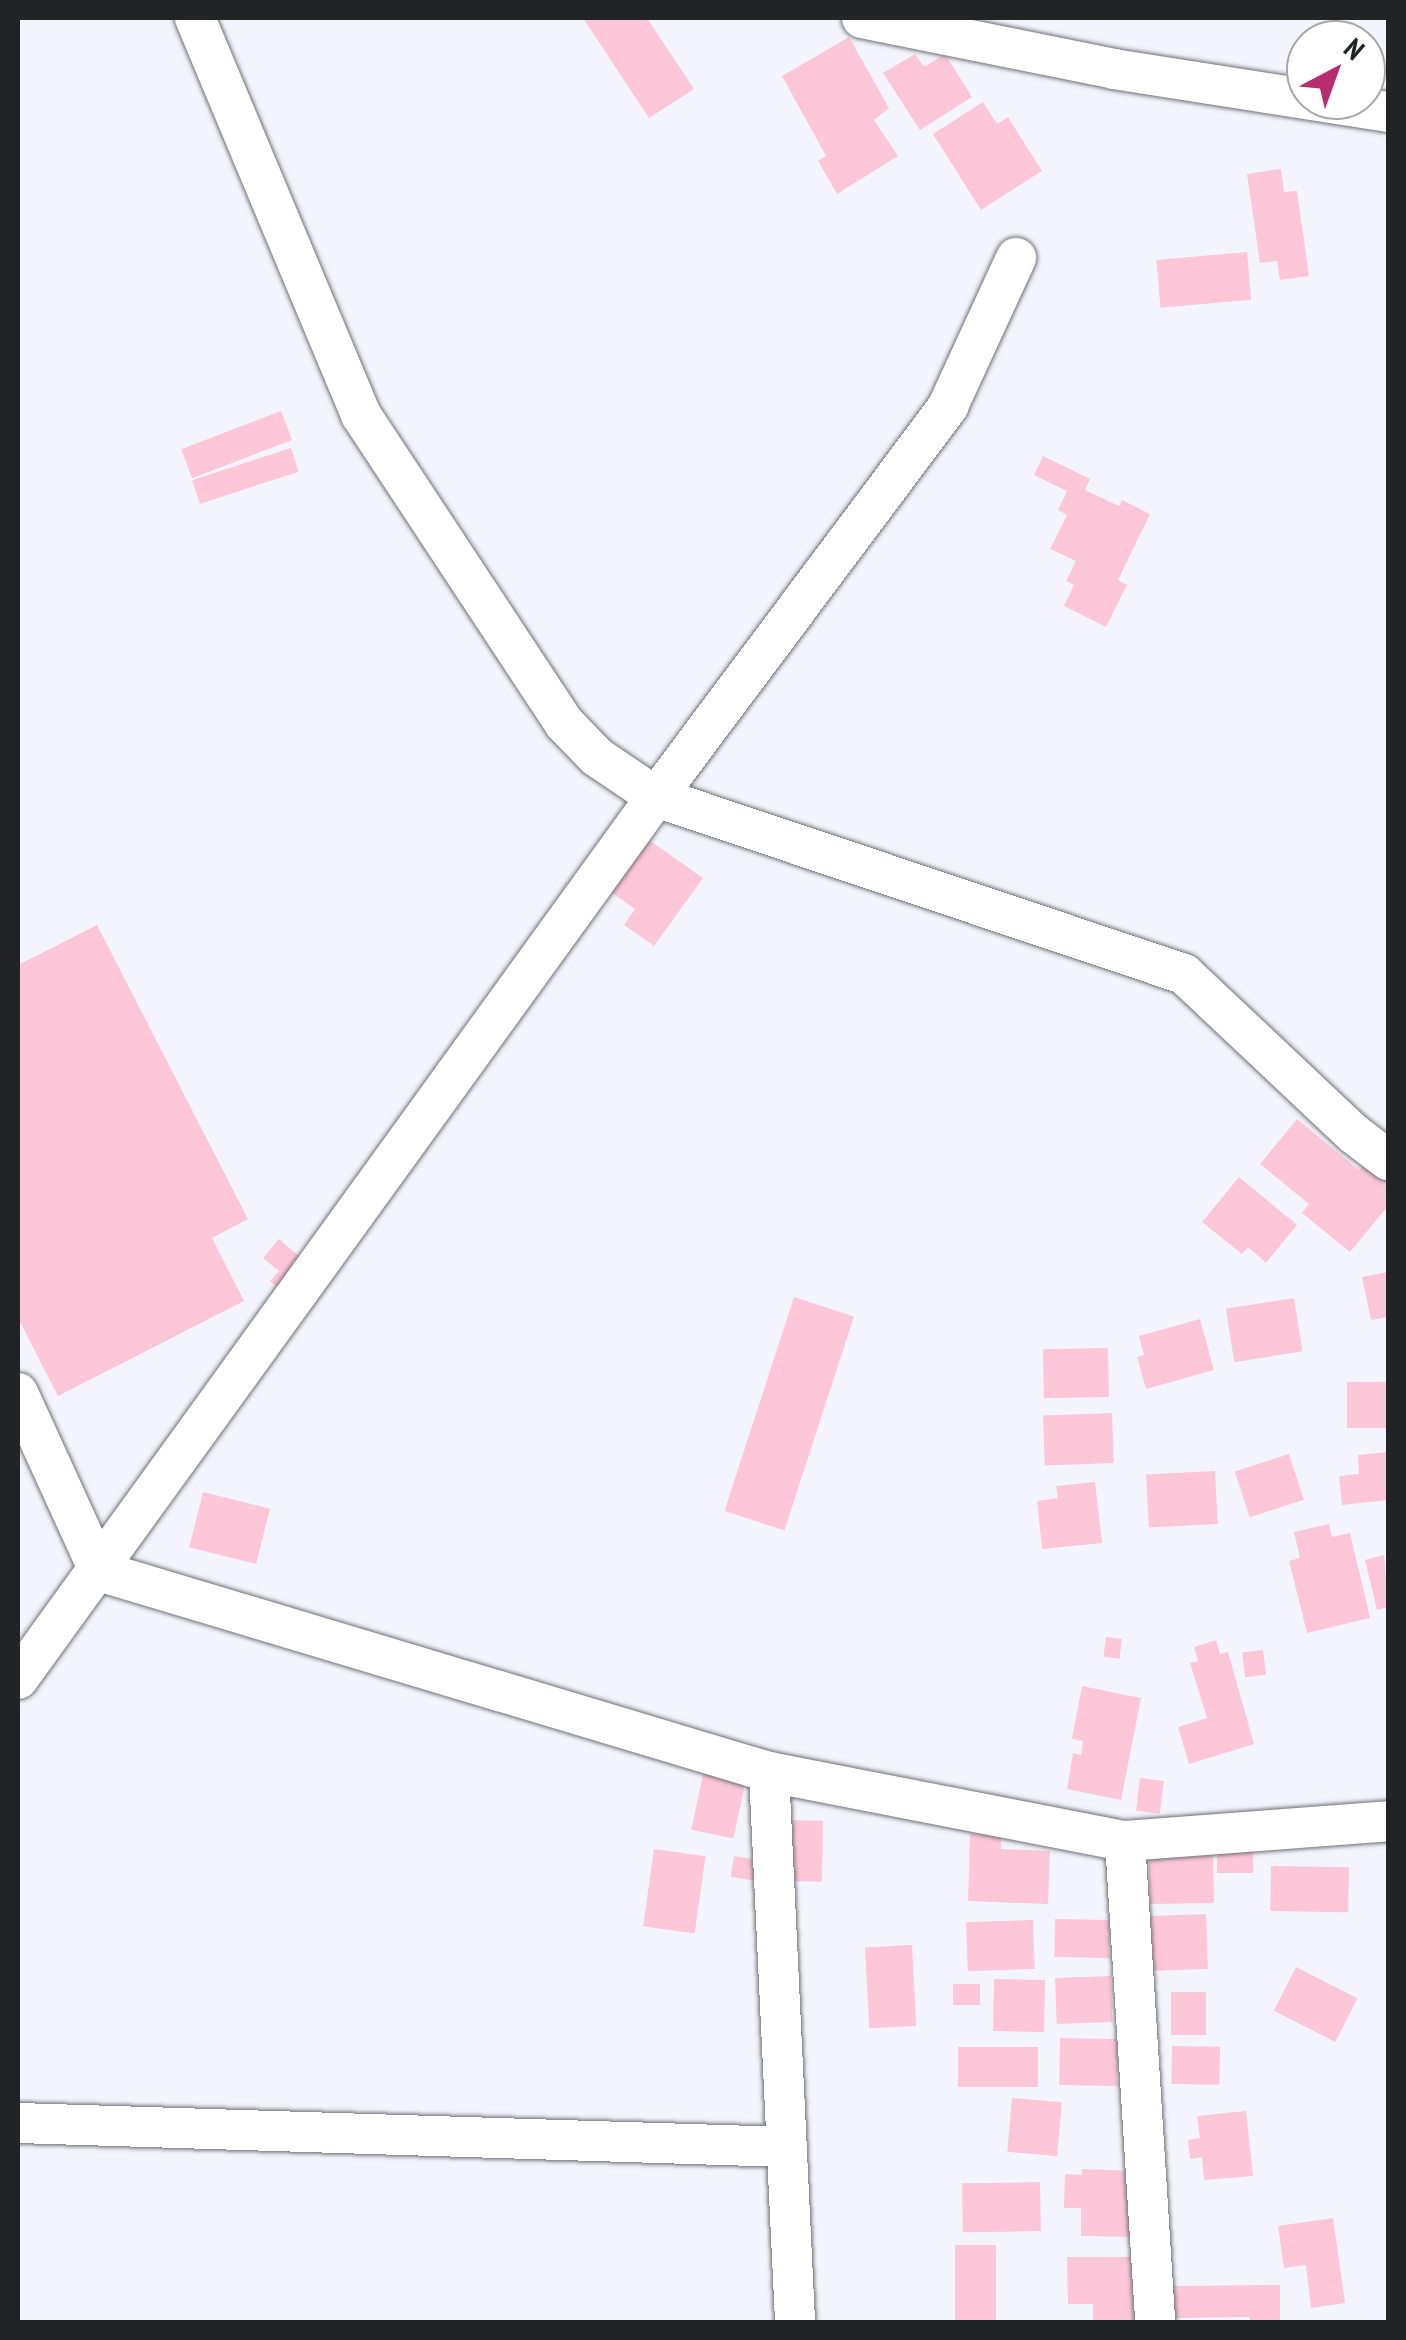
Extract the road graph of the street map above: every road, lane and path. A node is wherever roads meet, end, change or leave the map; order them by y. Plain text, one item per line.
1 (195, 18) edge
2 (862, 18) edge
3 (1388, 112) edge
4 (1016, 258) dead end
5 (656, 797) junction
6 (1388, 1160) edge
7 (18, 1393) edge
8 (99, 1571) junction
9 (18, 1679) edge
10 (769, 1772) junction
11 (1388, 1821) edge
12 (1125, 1841) junction
13 (18, 2123) edge
14 (787, 2147) junction
15 (795, 2322) edge
16 (1155, 2322) edge

1 - 5 street
2 - 3 street
4 - 5 street
5 - 6 street
5 - 8 street
7 - 8 street
8 - 9 street
8 - 10 street
10 - 12 street
10 - 14 street
11 - 12 street
12 - 16 street
13 - 14 street
14 - 15 street

